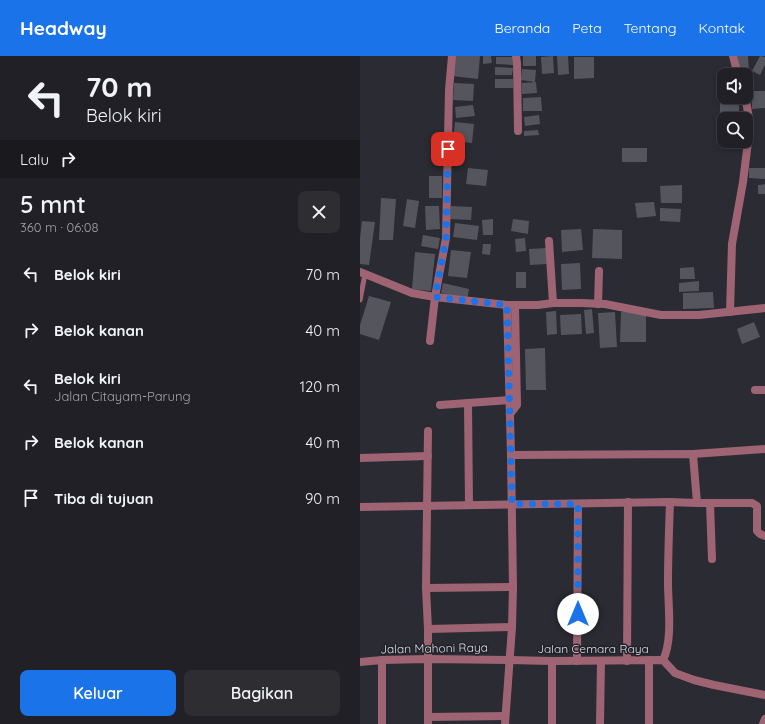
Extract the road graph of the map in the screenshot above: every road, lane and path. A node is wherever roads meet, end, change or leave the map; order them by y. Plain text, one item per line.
1 (452, 56) edge
2 (516, 56) edge
3 (733, 56) edge
4 (736, 68) edge
5 (747, 104) edge
6 (518, 132) dead end
7 (549, 241) dead end
8 (599, 270) dead end
9 (362, 273) edge
10 (435, 297) junction
11 (360, 300) edge
12 (553, 303) junction
13 (598, 304) junction
14 (511, 305) junction
15 (765, 308) edge
16 (730, 312) junction
17 (430, 341) dead end
18 (755, 390) dead end
19 (765, 390) edge
20 (510, 400) junction
21 (468, 403) junction
22 (440, 405) dead end
23 (510, 414) junction
24 (428, 432) dead end
25 (765, 450) edge
26 (693, 454) junction
27 (511, 455) junction
28 (428, 456) junction
29 (360, 458) edge
30 (628, 502) junction
31 (670, 502) junction
32 (696, 503) junction
33 (710, 503) junction
34 (512, 504) junction
35 (578, 504) junction
36 (427, 505) junction
37 (468, 505) junction
38 (360, 507) edge
39 (765, 536) edge
40 (712, 559) dead end
41 (513, 586) junction
42 (426, 588) junction
43 (512, 627) junction
44 (428, 630) junction
45 (428, 659) junction
46 (382, 660) junction
47 (509, 660) junction
48 (649, 660) junction
49 (663, 660) junction
50 (577, 661) junction
51 (600, 661) junction
52 (627, 661) junction
53 (360, 662) edge
54 (552, 662) junction
55 (765, 695) edge
56 (765, 719) edge
57 (505, 720) edge
58 (428, 721) edge
59 (382, 724) edge
60 (552, 724) edge
61 (600, 724) edge
62 (649, 724) edge
63 (763, 724) edge

1 - 10 street
2 - 6 street
3 - 4 street
5 - 16 street
7 - 12 street
8 - 13 street
9 - 10 street
9 - 11 lane
10 - 14 street
10 - 17 street
12 - 13 street
12 - 14 street
13 - 16 street
14 - 20 street
14 - 23 street
15 - 16 street
18 - 19 street
20 - 21 street
20 - 23 street
21 - 22 street
21 - 37 street
23 - 27 street
24 - 28 street
25 - 26 street
26 - 27 street
26 - 32 street
27 - 34 street
28 - 29 street
28 - 36 street
30 - 31 street
30 - 35 street
30 - 52 street
31 - 32 street
31 - 49 street
32 - 33 street
33 - 39 street
33 - 40 street
34 - 35 street
34 - 37 street
34 - 41 street
35 - 50 street
36 - 37 street
36 - 38 street
36 - 42 street
41 - 42 street
41 - 43 street
42 - 44 street
43 - 44 street
43 - 47 street
44 - 45 street
45 - 46 street, Jalan Mahoni Raya
45 - 47 street, Jalan Mahoni Raya
45 - 58 street
46 - 53 street, Jalan Mahoni Raya
46 - 59 street
47 - 54 street, Jalan Cemara Raya
47 - 57 street
48 - 49 street, Jalan Cemara Raya
48 - 52 street, Jalan Cemara Raya
48 - 62 street
49 - 55 street, Jalan Cemara Raya
50 - 51 street, Jalan Cemara Raya
50 - 54 street, Jalan Cemara Raya
51 - 52 street, Jalan Cemara Raya
51 - 61 street
54 - 60 street
56 - 63 street
57 - 58 street

